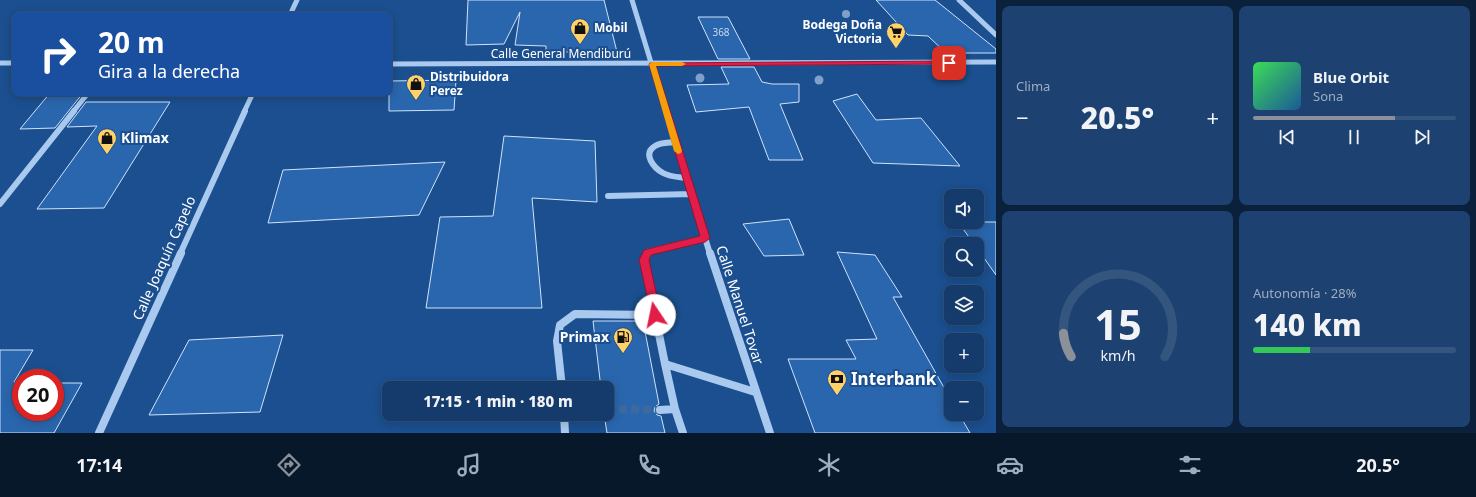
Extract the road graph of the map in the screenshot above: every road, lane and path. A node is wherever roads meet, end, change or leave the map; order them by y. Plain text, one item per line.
1 (297, 0) edge
2 (632, 0) edge
3 (959, 0) edge
4 (291, 12) edge
5 (996, 34) edge
6 (996, 62) edge
7 (0, 63) edge
8 (12, 63) edge
9 (392, 64) edge
10 (652, 64) junction
11 (86, 96) edge
12 (252, 96) edge
13 (676, 142) junction
14 (687, 178) junction
15 (692, 194) junction
16 (608, 196) dead end
17 (0, 204) edge
18 (705, 238) junction
19 (655, 315) junction
20 (665, 364) junction
21 (561, 381) edge
22 (755, 392) junction
23 (675, 409) junction
24 (660, 410) tunnel mouth
25 (564, 421) edge
26 (99, 433) edge
27 (565, 433) edge
28 (683, 433) edge
29 (770, 433) edge

1 - 4 street
2 - 10 street, Calle Manuel Tovar
3 - 5 street
6 - 10 street, Calle General Mendiburú
7 - 8 street
9 - 10 street, Calle General Mendiburú
10 - 13 street, Calle Manuel Tovar
11 - 17 street
12 - 26 street, Calle Joaquín Capelo
13 - 14 street, Calle Manuel Tovar
13 - 14 street
14 - 15 street, Calle Manuel Tovar
15 - 16 street
15 - 18 street, Calle Manuel Tovar
18 - 19 street
18 - 22 street, Calle Manuel Tovar
19 - 20 street
19 - 21 street
20 - 22 street
20 - 23 street
22 - 29 street, Calle Manuel Tovar
23 - 24 street
23 - 28 street
25 - 27 street

